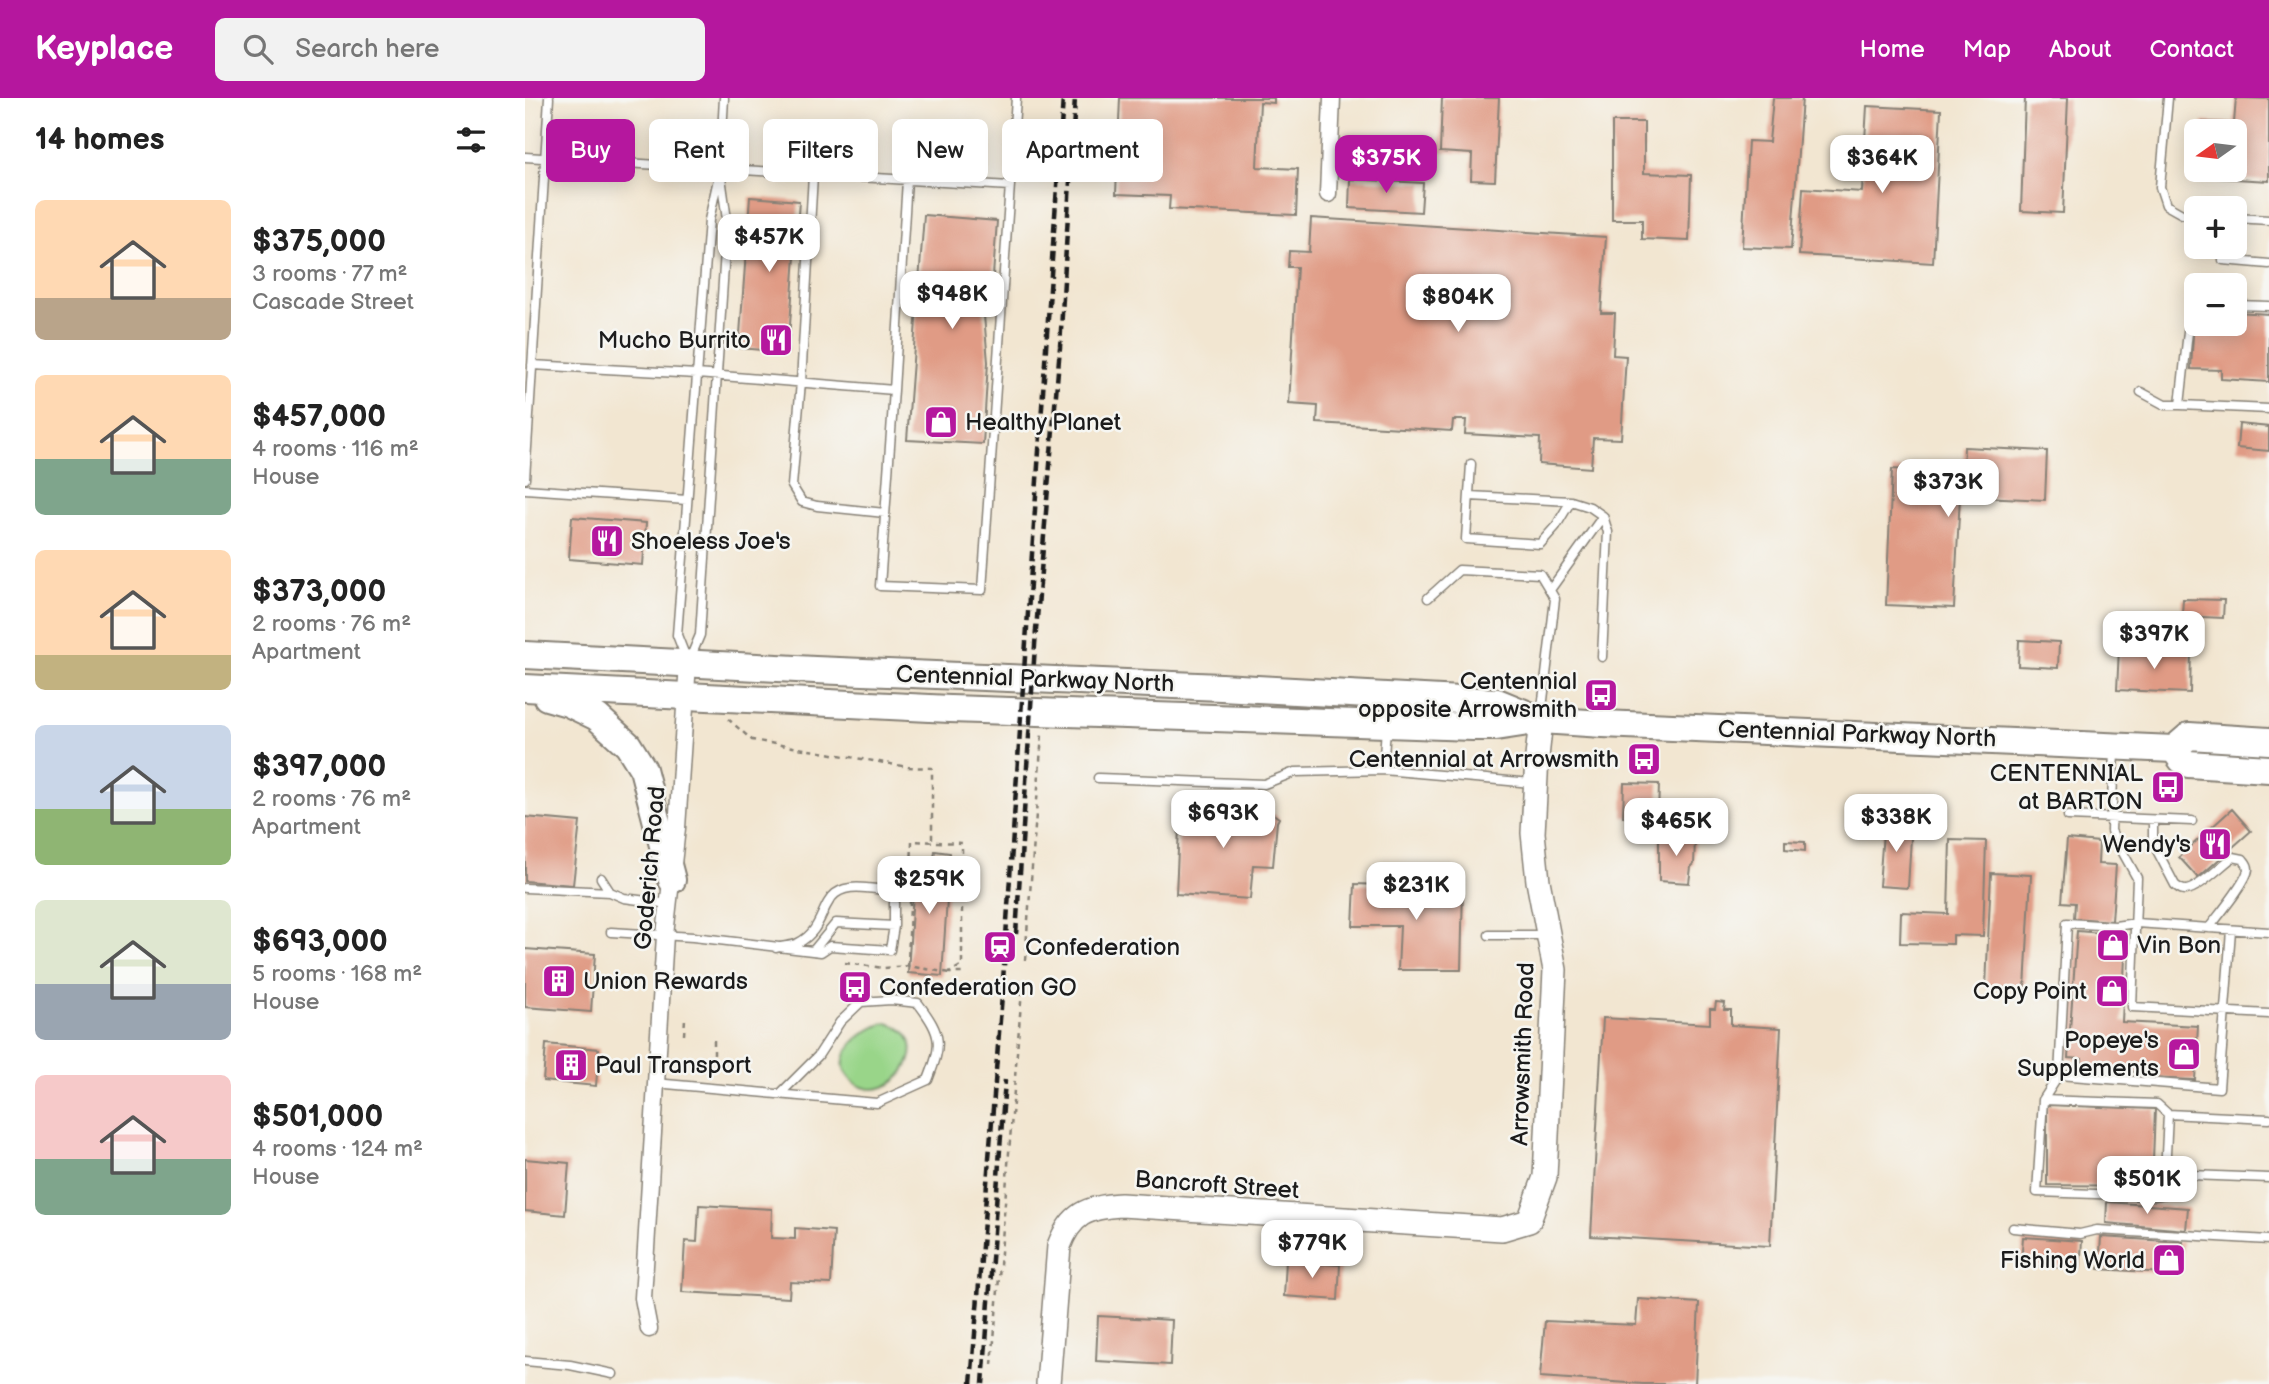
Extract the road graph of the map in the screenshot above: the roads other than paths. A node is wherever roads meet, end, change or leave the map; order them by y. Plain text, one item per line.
1 (549, 98) edge
2 (724, 98) edge
3 (1016, 98) edge
4 (1332, 98) edge
5 (2168, 98) edge
6 (548, 119) edge
7 (723, 119) edge
8 (525, 157) edge
9 (546, 159) joint
10 (717, 182) edge
11 (722, 182) edge
12 (813, 182) edge
13 (907, 182) edge
14 (941, 182) edge
15 (1010, 186) junction
16 (1328, 194) dead end
17 (2184, 214) edge
18 (2247, 219) edge
19 (2269, 220) edge
20 (2223, 259) edge
21 (2269, 264) edge
22 (2247, 305) edge
23 (2269, 306) edge
24 (2188, 336) edge
25 (532, 365) junction
26 (697, 374) junction
27 (717, 376) junction
28 (801, 382) junction
29 (894, 390) junction
30 (2141, 392) dead end
31 (2180, 405) junction
32 (2269, 409) edge
33 (1471, 464) dead end
34 (525, 479) edge
35 (525, 489) edge
36 (1469, 496) junction
37 (687, 500) junction
38 (1571, 501) junction
39 (885, 513) junction
40 (1603, 516) junction
41 (1550, 590) junction
42 (1428, 598) dead end
43 (525, 655) edge
44 (1602, 657) dead end
45 (688, 663) junction
46 (525, 690) edge
47 (687, 695) junction
48 (1541, 720) junction
49 (1387, 724) junction
50 (2269, 741) edge
51 (2114, 745) junction
52 (2174, 749) junction
53 (2269, 769) edge
54 (1383, 770) junction
55 (1098, 778) dead end
56 (1535, 783) junction
57 (2068, 816) dead end
58 (2112, 817) junction
59 (2153, 820) junction
60 (2192, 821) dead end
61 (601, 878) dead end
62 (525, 888) edge
63 (610, 892) junction
64 (670, 892) junction
65 (2136, 923) junction
66 (894, 926) junction
67 (2209, 928) junction
68 (2231, 930) junction
69 (611, 932) dead end
70 (2269, 932) edge
71 (665, 935) junction
72 (1489, 935) dead end
73 (1549, 935) junction
74 (776, 948) junction
75 (813, 951) junction
76 (2225, 1012) junction
77 (2269, 1014) edge
78 (2059, 1075) junction
79 (655, 1083) junction
80 (780, 1094) junction
81 (2043, 1100) junction
82 (2168, 1114) junction
83 (2269, 1119) edge
84 (2165, 1174) junction
85 (2269, 1178) edge
86 (1529, 1221) joint
87 (2013, 1228) dead end
88 (2269, 1240) edge
89 (649, 1329) dead end
90 (525, 1361) edge
91 (613, 1374) dead end
92 (1048, 1384) edge

1 - 6 lane
2 - 7 lane
3 - 15 lane
4 - 16 street
5 - 17 lane
8 - 9 lane
9 - 25 lane
10 - 26 lane
11 - 27 lane
12 - 28 lane
13 - 29 lane
14 - 15 lane
15 - 39 lane
18 - 19 lane
20 - 21 lane
22 - 23 lane
24 - 31 lane
25 - 26 lane
25 - 34 lane
26 - 27 lane
26 - 37 lane
27 - 28 lane
27 - 45 lane
28 - 29 lane
28 - 39 lane
29 - 39 lane
30 - 31 lane
31 - 32 lane
33 - 36 lane
35 - 37 lane
36 - 38 lane
36 - 38 lane
37 - 45 lane
38 - 40 lane
40 - 41 lane
40 - 44 lane
41 - 42 lane
41 - 48 lane
43 - 45 main road, Centennial Parkway North
45 - 47 street, Goderich Road
45 - 48 main road, Centennial Parkway North
46 - 47 main road, Centennial Parkway North
46 - 64 main road
47 - 49 main road, Centennial Parkway North
47 - 64 street, Goderich Road
48 - 49 main road, Centennial Parkway North
48 - 51 main road, Centennial Parkway North
48 - 56 street, Arrowsmith Road
49 - 54 lane
50 - 52 main road, Centennial Parkway North
51 - 52 main road, Centennial Parkway North
51 - 58 lane
52 - 53 main road, Centennial Parkway North
54 - 55 lane
54 - 56 lane
56 - 73 street, Arrowsmith Road
57 - 58 lane
58 - 59 lane
58 - 65 lane
59 - 60 lane
59 - 67 lane
61 - 63 lane
62 - 63 lane
63 - 64 lane
64 - 71 street, Goderich Road
65 - 67 lane
65 - 76 lane
65 - 78 lane
66 - 74 lane
66 - 75 lane
66 - 75 lane
67 - 68 lane
68 - 70 lane
68 - 76 lane
69 - 71 lane
71 - 74 lane
71 - 79 street, Goderich Road
72 - 73 lane
73 - 86 street, Arrowsmith Road
74 - 75 lane
76 - 77 lane
76 - 78 lane
78 - 81 lane
79 - 80 lane
79 - 89 street, Goderich Road
80 - 80 lane
81 - 82 lane
81 - 84 lane
82 - 83 lane
82 - 84 lane
84 - 85 lane
86 - 92 street, Bancroft Street
87 - 88 lane
90 - 91 lane

